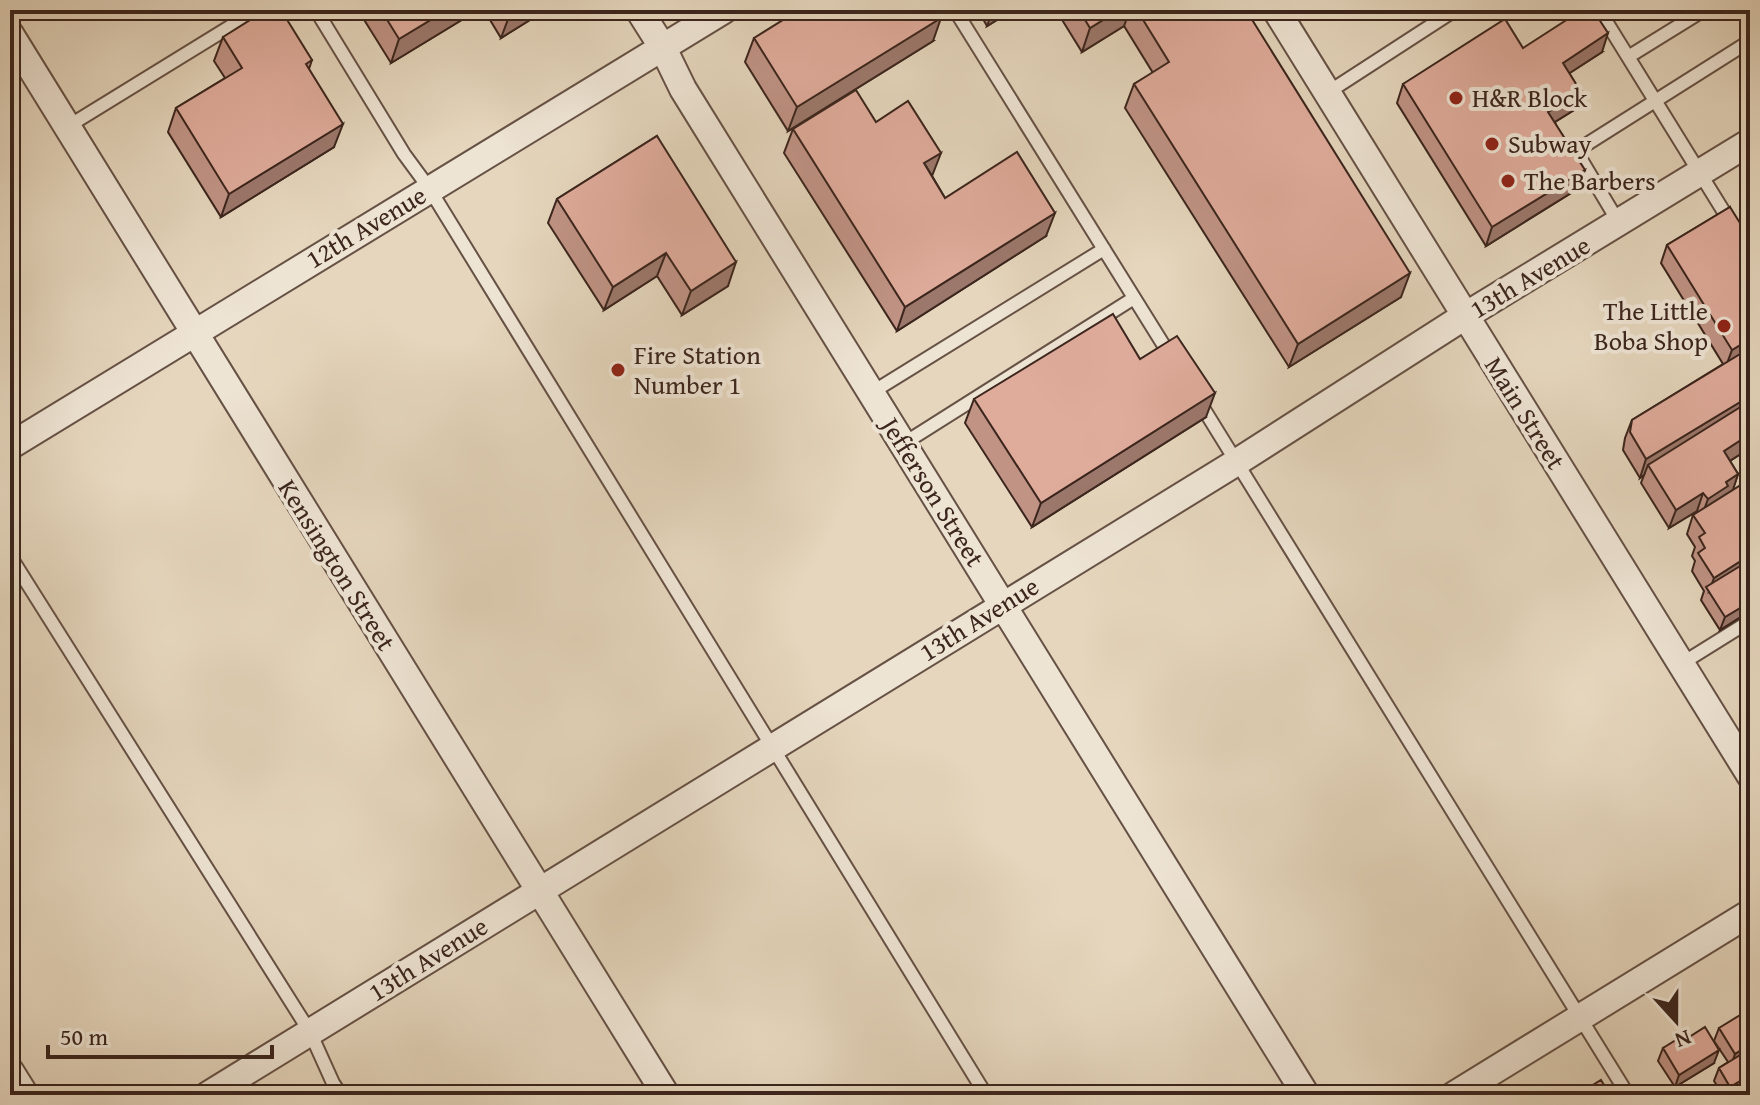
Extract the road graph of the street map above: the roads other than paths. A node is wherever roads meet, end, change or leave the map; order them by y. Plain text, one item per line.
1 (257, 10) edge
2 (316, 10) edge
3 (639, 10) edge
4 (724, 10) edge
5 (955, 10) edge
6 (1455, 10) edge
7 (1599, 10) edge
8 (1704, 10) edge
9 (1283, 15) edge
10 (10, 34) edge
11 (1750, 41) edge
12 (663, 48) junction
13 (1628, 57) junction
14 (1327, 93) junction
15 (1654, 101) junction
16 (67, 127) junction
17 (1750, 142) edge
18 (1700, 174) junction
19 (429, 188) junction
20 (1619, 223) junction
21 (1737, 234) edge
22 (1104, 249) junction
23 (1134, 298) junction
24 (1465, 316) junction
25 (193, 332) junction
26 (1181, 373) edge
27 (871, 393) junction
28 (1197, 397) edge
29 (903, 444) junction
30 (10, 446) edge
31 (1237, 462) junction
32 (10, 556) edge
33 (1002, 605) junction
34 (1750, 621) edge
35 (1681, 664) junction
36 (772, 746) junction
37 (1748, 766) edge
38 (538, 891) junction
39 (1750, 913) edge
40 (1579, 1017) junction
41 (310, 1032) junction
42 (10, 1071) edge
43 (25, 1095) edge
44 (208, 1095) edge
45 (341, 1095) edge
46 (666, 1095) edge
47 (986, 1095) edge
48 (1306, 1095) edge
49 (1454, 1095) edge
50 (1628, 1095) edge

1 - 16 lane
2 - 19 lane
3 - 12 street, Jefferson Street
4 - 12 street, 12th Avenue
5 - 22 lane
6 - 14 lane
7 - 13 lane
8 - 13 lane
9 - 14 street, Main Street
10 - 16 street, Kensington Street
11 - 15 lane
12 - 19 street, 12th Avenue
12 - 27 street, Jefferson Street
13 - 15 lane
14 - 24 street, Main Street
15 - 18 lane
15 - 20 lane
16 - 25 street, Kensington Street
17 - 18 street, 13th Avenue
18 - 20 street, 13th Avenue
18 - 21 lane
19 - 25 street, 12th Avenue
19 - 36 lane
20 - 24 street, 13th Avenue
22 - 23 lane
22 - 27 lane
23 - 26 lane
23 - 29 lane
24 - 31 street, 13th Avenue
24 - 35 street, Main Street
25 - 30 street, 12th Avenue
25 - 38 street, Kensington Street
27 - 29 street, Jefferson Street
28 - 31 lane
29 - 33 street, Jefferson Street
31 - 33 street, 13th Avenue
31 - 40 lane
32 - 41 lane
33 - 36 street, 13th Avenue
33 - 48 street, Jefferson Street
34 - 35 lane
35 - 37 street, Main Street
36 - 38 street, 13th Avenue
36 - 47 lane
38 - 41 street, 13th Avenue
38 - 46 street, Kensington Street
39 - 40 street
40 - 49 street
40 - 50 lane
41 - 44 street, 13th Avenue
41 - 45 lane
42 - 43 street

